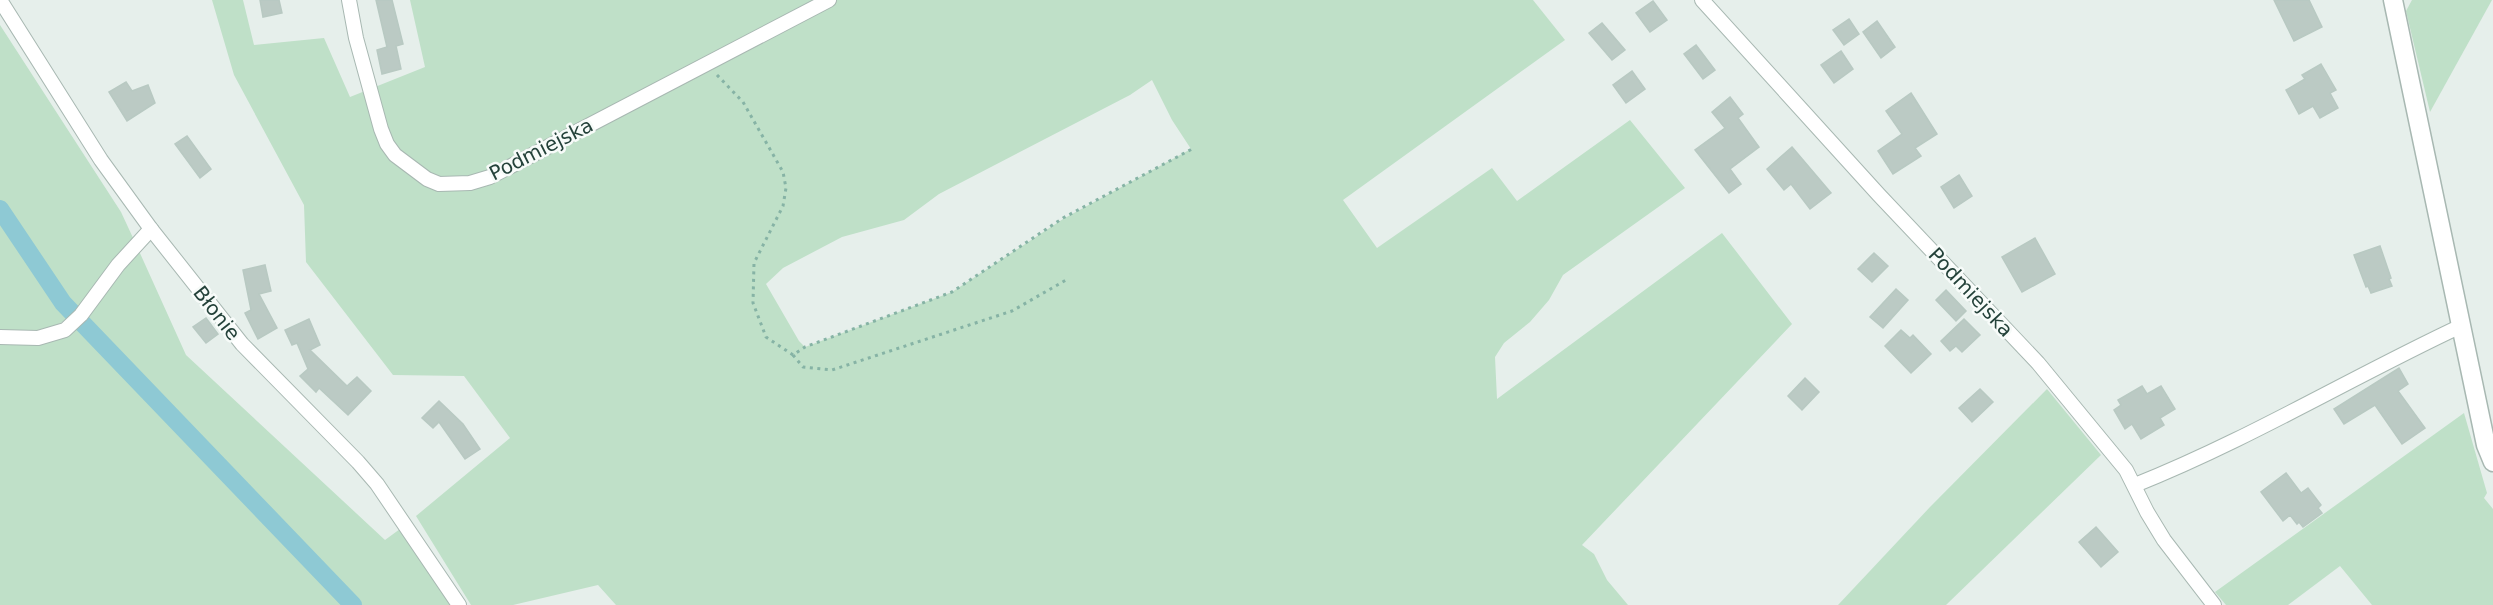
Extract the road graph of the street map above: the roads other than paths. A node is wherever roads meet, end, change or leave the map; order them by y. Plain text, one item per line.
1 (0, 0) edge
2 (349, 0) edge
3 (829, 0) edge
4 (1702, 0) edge
5 (2393, 0) edge
6 (151, 230) junction
7 (2462, 326) junction
8 (0, 337) edge
9 (2493, 462) edge
10 (2135, 485) junction
11 (459, 605) edge
12 (2214, 605) edge

1 - 6 street, Błonie
2 - 3 street, Podmiejska
4 - 10 street, Podmiejska
5 - 7 street
6 - 8 street
6 - 11 street, Błonie
7 - 9 street
7 - 10 street
10 - 12 street, Podmiejska

